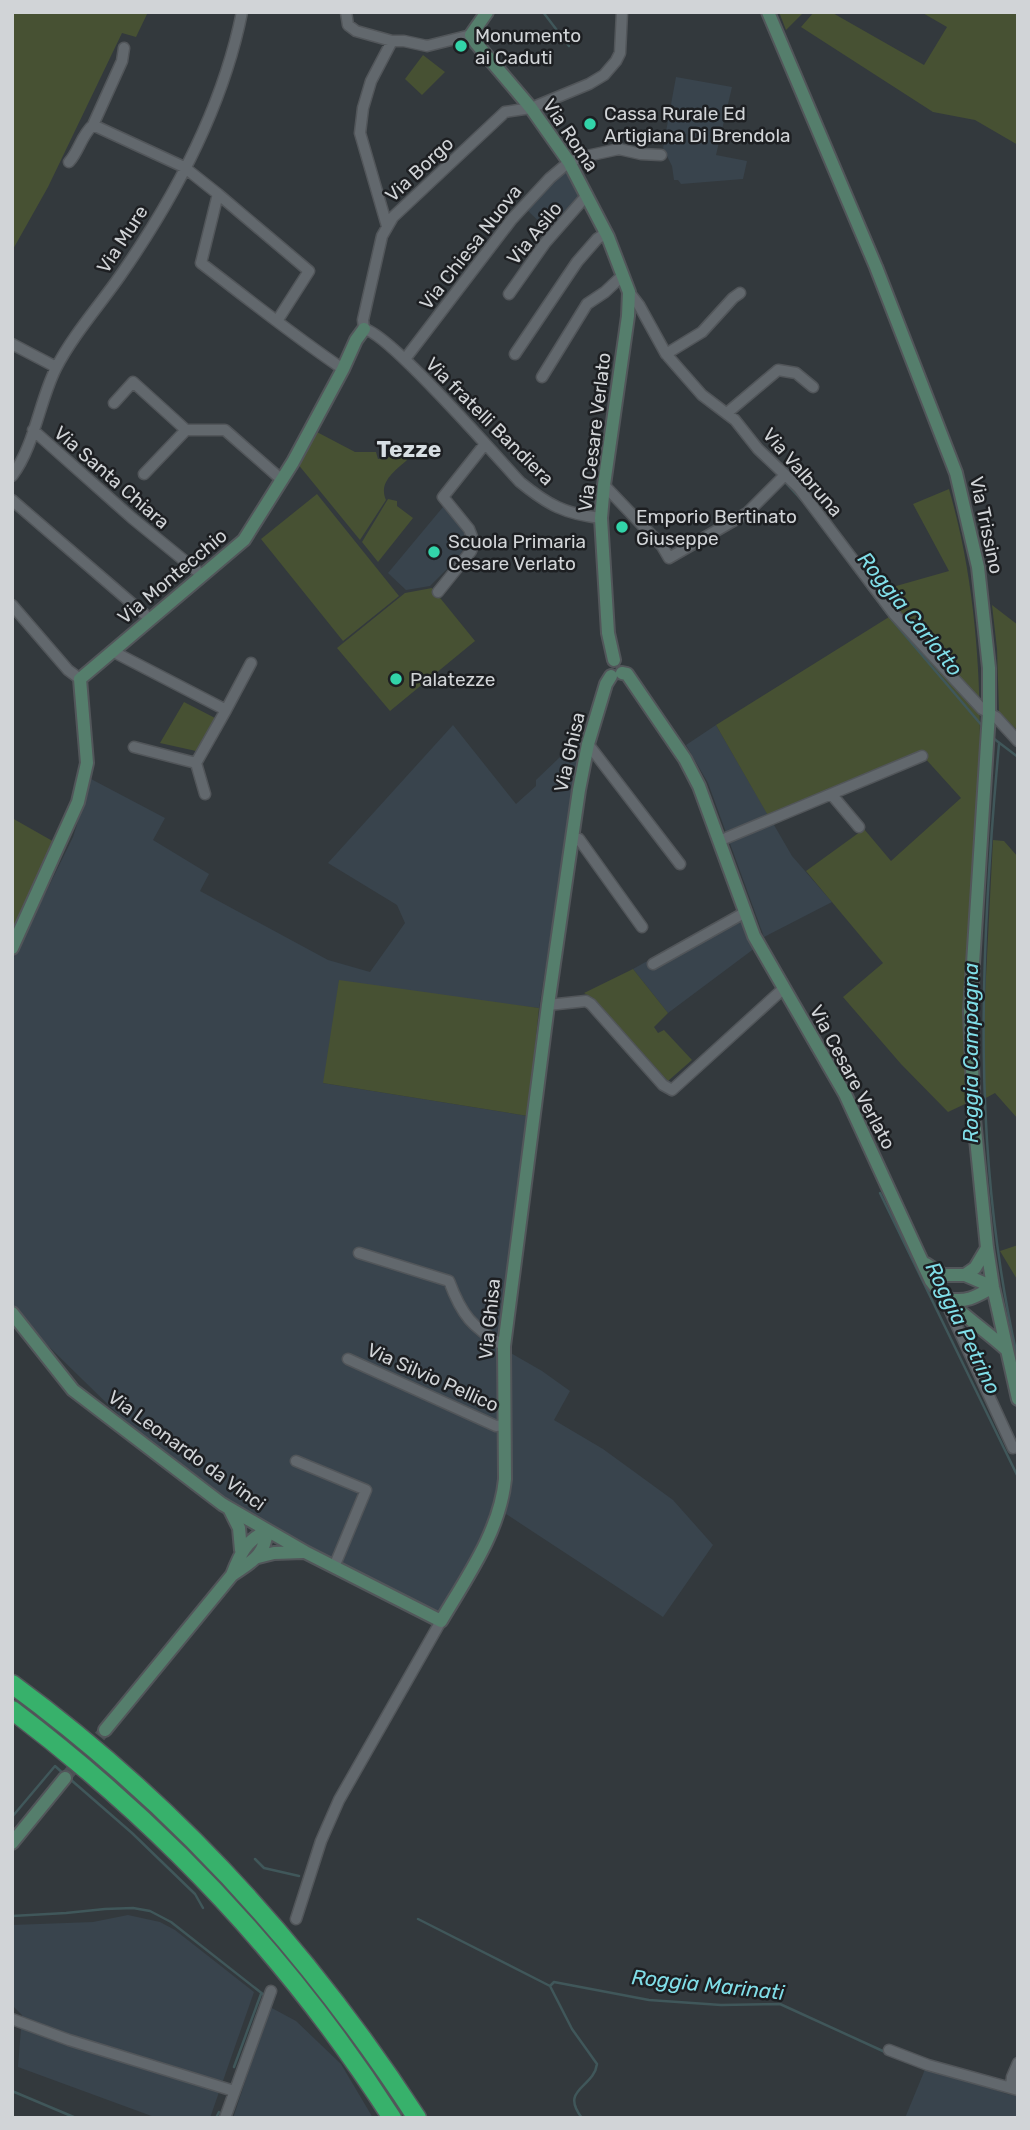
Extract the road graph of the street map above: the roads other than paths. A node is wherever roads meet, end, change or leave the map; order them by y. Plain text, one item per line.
1 (242, 12) edge
2 (346, 12) edge
3 (487, 12) edge
4 (622, 12) edge
5 (768, 12) edge
6 (471, 35) junction
7 (392, 41) junction
8 (124, 48) dead end
9 (531, 108) junction
10 (93, 125) junction
11 (661, 155) dead end
12 (69, 162) dead end
13 (569, 162) junction
14 (184, 167) junction
15 (218, 194) junction
16 (587, 195) junction
17 (387, 226) junction
18 (606, 233) junction
19 (622, 275) junction
20 (629, 292) junction
21 (740, 293) dead end
22 (509, 294) dead end
23 (277, 321) junction
24 (364, 329) junction
25 (12, 344) edge
26 (515, 354) dead end
27 (666, 354) junction
28 (405, 359) junction
29 (56, 367) junction
30 (343, 369) junction
31 (680, 370) joint
32 (542, 377) dead end
33 (813, 387) dead end
34 (114, 403) dead end
35 (727, 414) junction
36 (33, 430) junction
37 (186, 430) junction
38 (485, 444) junction
39 (144, 474) dead end
40 (785, 475) junction
41 (12, 476) edge
42 (282, 480) junction
43 (604, 485) junction
44 (12, 500) edge
45 (601, 518) junction
46 (202, 575) junction
47 (439, 592) dead end
48 (12, 605) edge
49 (150, 619) junction
50 (113, 651) junction
51 (251, 663) dead end
52 (616, 675) junction
53 (80, 679) junction
54 (226, 710) junction
55 (989, 713) junction
56 (1018, 741) edge
57 (588, 744) junction
58 (134, 747) dead end
59 (922, 756) dead end
60 (196, 763) junction
61 (205, 794) dead end
62 (832, 795) junction
63 (859, 827) dead end
64 (572, 838) junction
65 (719, 841) junction
66 (680, 864) dead end
67 (744, 913) junction
68 (642, 927) dead end
69 (12, 948) edge
70 (653, 964) dead end
71 (783, 989) junction
72 (548, 1005) junction
73 (988, 1248) junction
74 (359, 1253) dead end
75 (923, 1262) junction
76 (965, 1275) junction
77 (993, 1287) junction
78 (943, 1297) junction
79 (12, 1313) edge
80 (504, 1346) junction
81 (1007, 1350) junction
82 (348, 1359) dead end
83 (1018, 1399) edge
84 (504, 1425) junction
85 (1018, 1447) edge
86 (296, 1461) dead end
87 (229, 1508) junction
88 (267, 1531) junction
89 (241, 1552) junction
90 (304, 1552) junction
91 (258, 1557) junction
92 (334, 1567) junction
93 (232, 1576) junction
94 (441, 1621) junction
95 (12, 1684) edge
96 (12, 1710) edge
97 (106, 1730) tunnel mouth
98 (65, 1778) tunnel mouth
99 (12, 1843) edge
100 (296, 1919) dead end
101 (271, 1991) dead end
102 (12, 2018) edge
103 (889, 2050) dead end
104 (1018, 2063) edge
105 (1014, 2089) edge
106 (234, 2091) junction
107 (225, 2118) edge
108 (392, 2118) edge
109 (417, 2118) edge

1 - 14 street, Via Mure
2 - 7 street
3 - 6 street
4 - 9 street, Via Borgo
5 - 55 street, Via Trissino
6 - 7 street
6 - 9 street, Via Roma
7 - 17 street
8 - 10 street
9 - 13 street, Via Roma
9 - 17 street, Via Borgo
10 - 12 street
10 - 14 street
11 - 13 street
13 - 16 street, Via Roma
13 - 28 street, Via Chiesa Nuova
14 - 15 street
14 - 29 street, Via Mure
15 - 23 street
15 - 23 street
16 - 18 street, Via Roma
16 - 22 street, Via Asilo
17 - 24 street, Via Borgo
18 - 19 street, Via Roma
18 - 26 street
19 - 20 street, Via Roma
19 - 32 street
20 - 27 street, Via Roma
20 - 43 street, Via Cesare Verlato
21 - 27 street
23 - 30 street
24 - 28 street, Via fratelli Bandiera
24 - 30 street, Via Montecchio
25 - 29 street
27 - 31 street, Via Roma
28 - 38 street, Via fratelli Bandiera
29 - 36 street, Via Mure
30 - 42 street, Via Montecchio
31 - 35 street, Via Valbruna
33 - 35 street
34 - 37 street
35 - 40 street, Via Valbruna
36 - 41 street, Via Mure
36 - 46 street, Via Santa Chiara
37 - 39 street
37 - 42 street
38 - 45 street, Via fratelli Bandiera
38 - 47 street
40 - 43 street
40 - 55 street, Via Valbruna
42 - 46 street, Via Montecchio
43 - 45 street, Via Cesare Verlato
44 - 49 street
45 - 52 street, Via Cesare Verlato
46 - 49 street, Via Montecchio
48 - 53 street
49 - 50 street, Via Montecchio
50 - 53 street, Via Montecchio
50 - 54 street
51 - 54 street
52 - 57 street, Via Ghisa
52 - 65 street, Via Cesare Verlato
53 - 69 street
54 - 60 street
55 - 56 street, Via Valbruna
55 - 73 street, Via Trissino
57 - 64 street, Via Ghisa
57 - 66 street
58 - 60 street
59 - 62 street
60 - 61 street
62 - 63 street
62 - 65 street
64 - 68 street
64 - 72 street, Via Ghisa
65 - 67 street, Via Cesare Verlato
67 - 70 street
67 - 71 street, Via Cesare Verlato
71 - 72 street
71 - 75 street, Via Cesare Verlato
72 - 80 street, Via Ghisa
73 - 76 street
73 - 77 street
74 - 80 street
75 - 76 street
75 - 78 street, Via Cesare Verlato
76 - 77 street
77 - 78 street
77 - 81 street
78 - 81 street, Via Cesare Verlato
78 - 85 street, Via Cesare Verlato
79 - 87 street, Via Leonardo da Vinci
80 - 84 street, Via Ghisa
81 - 83 street
82 - 84 street, Via Silvio Pellico
84 - 94 street, Via Ghisa
86 - 92 street
87 - 88 street, Via Leonardo da Vinci
87 - 89 street
88 - 89 street
88 - 90 street, Via Leonardo da Vinci
88 - 91 street
89 - 93 street
90 - 91 street
90 - 92 street, Via Leonardo da Vinci
91 - 93 street
92 - 94 street, Via Leonardo da Vinci
93 - 97 street
94 - 100 street, Via Ghisa
95 - 109 highway
96 - 108 highway
98 - 99 street
101 - 106 street
102 - 106 street
103 - 105 street
104 - 105 street
106 - 107 street

